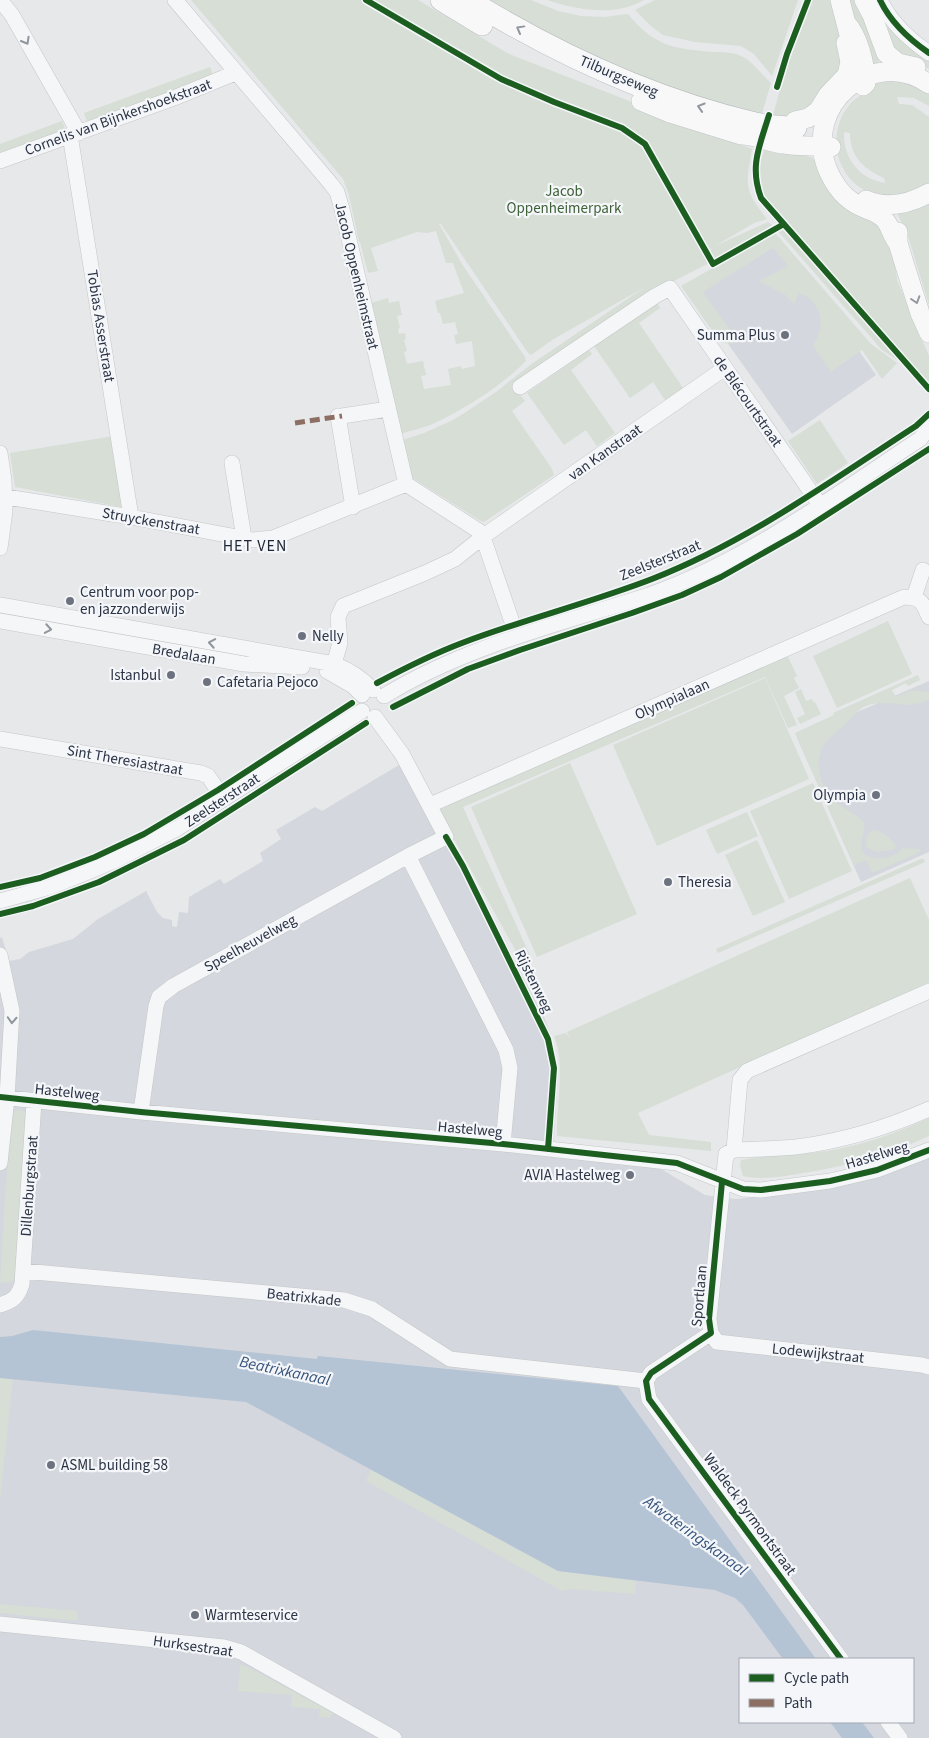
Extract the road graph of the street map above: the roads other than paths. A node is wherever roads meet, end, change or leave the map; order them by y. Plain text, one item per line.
1 (0, 0) edge
2 (175, 0) edge
3 (441, 0) edge
4 (468, 0) edge
5 (840, 0) edge
6 (874, 3) edge
7 (929, 53) edge
8 (888, 72) junction
9 (236, 73) junction
10 (858, 74) junction
11 (929, 74) edge
12 (929, 84) edge
13 (641, 101) joint
14 (802, 122) junction
15 (74, 134) junction
16 (825, 149) junction
17 (0, 161) edge
18 (929, 193) edge
19 (883, 211) junction
20 (929, 333) edge
21 (725, 368) junction
22 (520, 387) dead end
23 (388, 409) junction
24 (926, 434) edge
25 (0, 453) edge
26 (232, 464) dead end
27 (406, 484) junction
28 (2, 497) edge
29 (820, 505) junction
30 (353, 507) junction
31 (132, 517) junction
32 (485, 535) junction
33 (244, 538) junction
34 (0, 548) edge
35 (923, 570) dead end
36 (914, 597) junction
37 (0, 605) edge
38 (929, 616) edge
39 (511, 618) dead end
40 (0, 621) edge
41 (244, 656) junction
42 (334, 664) junction
43 (373, 694) junction
44 (373, 713) junction
45 (0, 739) edge
46 (224, 799) junction
47 (430, 805) junction
48 (408, 856) junction
49 (0, 901) edge
50 (0, 955) edge
51 (929, 991) edge
52 (3, 1097) edge
53 (34, 1100) junction
54 (929, 1109) edge
55 (141, 1112) junction
56 (503, 1144) junction
57 (929, 1150) edge
58 (730, 1152) junction
59 (0, 1162) edge
60 (722, 1182) junction
61 (23, 1271) junction
62 (0, 1305) edge
63 (711, 1333) junction
64 (929, 1367) edge
65 (646, 1381) junction
66 (0, 1624) edge
67 (841, 1658) edge
68 (889, 1723) edge
69 (394, 1738) edge
70 (900, 1738) edge

1 -> 15 street
2 - 9 street, Jacob Oppenheimstraat
3 - 13 highway, Tilburgseweg
14 -> 4 highway, Tilburgseweg
5 - 10 main road
6 - 7 street
6 - 8 main road
6 - 11 main road
8 - 10 main road
8 - 12 main road
9 - 15 street, Cornelis van Bijnkershoekstraat
9 - 23 street, Jacob Oppenheimstraat
10 - 14 main road
10 - 16 main road
13 - 16 main road, Tilburgseweg
14 - 16 main road
15 - 17 street, Cornelis van Bijnkershoekstraat
15 - 31 street, Tobias Asserstraat
16 - 19 main road
18 - 19 main road
19 -> 20 main road
21 - 22 street, de Blécourtstraat
21 - 29 street, de Blécourtstraat
21 - 32 street, van Kanstraat
23 - 27 street, Jacob Oppenheimstraat
23 - 30 street
24 - 29 street, Zeelsterstraat
25 - 28 street
26 - 33 street
27 - 30 street, Struyckenstraat
27 - 32 street
28 - 31 street, Struyckenstraat
28 - 34 street
29 - 43 street, Zeelsterstraat
30 - 33 street, Struyckenstraat
31 - 33 street, Struyckenstraat
32 - 39 street
32 - 42 street
35 - 36 street
36 - 38 street
36 - 47 street, Olympialaan
41 -> 37 street, Bredalaan
40 -> 41 street, Bredalaan
41 - 42 street, Bredalaan
41 - 43 street, Bredalaan
42 - 43 street, Bredalaan
43 - 44 street
43 - 44 street
44 - 46 street, Zeelsterstraat
44 - 47 street
45 - 46 street, Sint Theresiastraat
46 - 49 street, Zeelsterstraat
47 - 48 street, Speelheuvelweg
48 - 55 street, Speelheuvelweg
48 - 56 street
50 -> 52 street, Dillenburgstraat
51 - 58 street, Sportlaan
52 - 53 street, Hastelweg
52 - 59 street, Dillenburgstraat
53 - 55 street, Hastelweg
53 - 61 street, Dillenburgstraat
54 - 58 street, Hastelweg
55 - 56 street, Hastelweg
56 - 60 street, Hastelweg
57 - 60 street, Hastelweg
58 - 60 street, Sportlaan
60 - 63 street, Sportlaan
61 - 62 street
61 - 65 street, Beatrixkade
63 - 64 street, Lodewijkstraat
63 - 65 street, Sportlaan
65 - 67 street, Waldeck Pyrmontstraat
66 - 69 street, Hurksestraat
68 - 70 street

